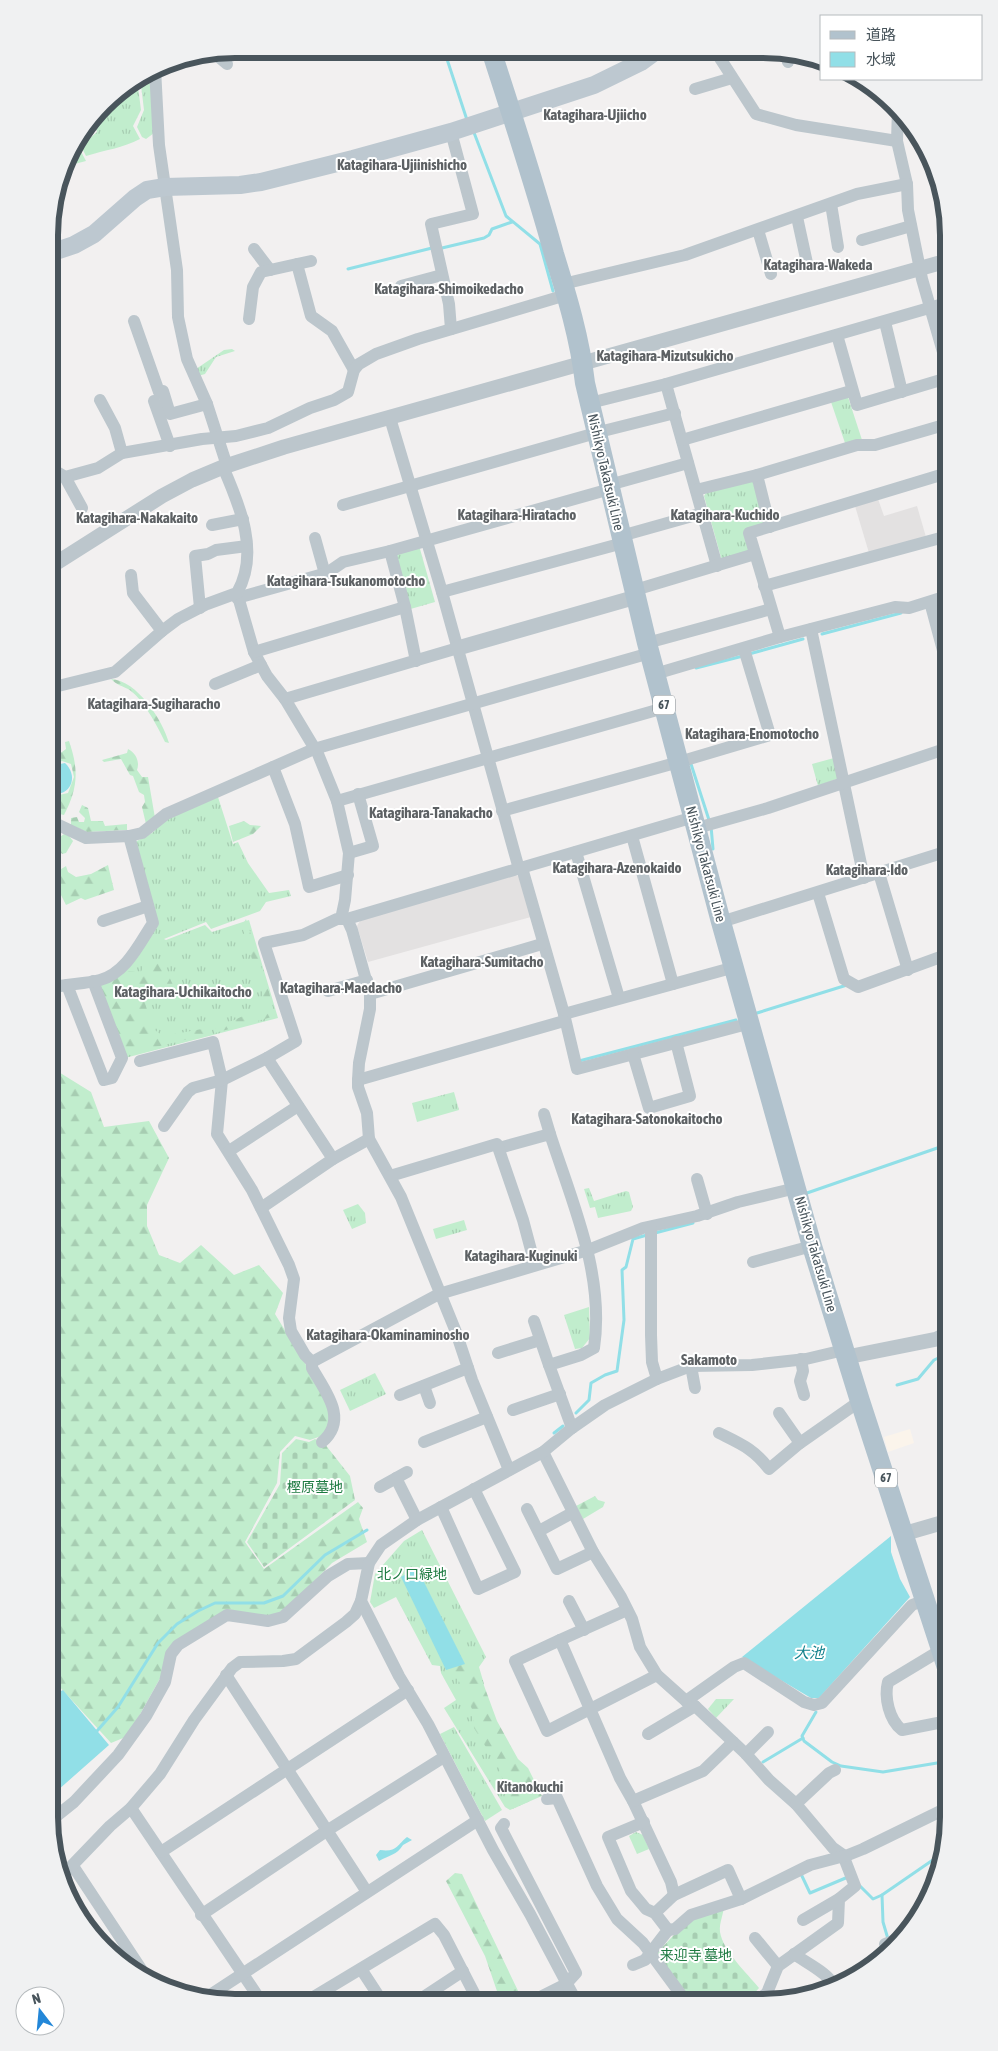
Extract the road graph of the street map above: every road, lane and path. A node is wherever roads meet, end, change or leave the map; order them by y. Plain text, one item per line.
1 (220, 58) edge
2 (494, 58) edge
3 (646, 58) edge
4 (720, 58) edge
5 (227, 64) dead end
6 (155, 76) edge
7 (732, 78) junction
8 (695, 89) dead end
9 (512, 113) junction
10 (898, 119) edge
11 (451, 132) junction
12 (897, 141) junction
13 (908, 184) junction
14 (165, 187) junction
15 (831, 204) junction
16 (797, 217) junction
17 (911, 226) junction
18 (758, 230) junction
19 (862, 240) dead end
20 (838, 247) dead end
21 (254, 248) dead end
22 (58, 251) edge
23 (311, 260) dead end
24 (807, 263) dead end
25 (940, 263) edge
26 (297, 264) junction
27 (919, 269) junction
28 (270, 270) junction
29 (770, 274) dead end
30 (442, 275) junction
31 (401, 286) dead end
32 (565, 290) junction
33 (937, 305) edge
34 (250, 318) dead end
35 (134, 321) dead end
36 (885, 322) junction
37 (940, 325) edge
38 (451, 328) junction
39 (836, 335) junction
40 (583, 364) junction
41 (354, 370) junction
42 (940, 380) edge
43 (666, 384) junction
44 (851, 391) junction
45 (902, 392) junction
46 (100, 400) dead end
47 (154, 401) dead end
48 (590, 402) junction
49 (206, 404) junction
50 (675, 413) junction
51 (390, 418) junction
52 (940, 426) edge
53 (597, 433) junction
54 (219, 438) junction
55 (682, 440) junction
56 (170, 446) junction
57 (122, 453) junction
58 (688, 463) junction
59 (225, 466) junction
60 (58, 473) edge
61 (757, 475) junction
62 (940, 475) edge
63 (65, 477) junction
64 (410, 485) junction
65 (610, 487) junction
66 (696, 490) junction
67 (343, 505) dead end
68 (82, 508) dead end
69 (703, 513) junction
70 (243, 519) junction
71 (212, 525) dead end
72 (770, 527) junction
73 (315, 538) dead end
74 (940, 538) edge
75 (427, 540) junction
76 (622, 540) junction
77 (247, 546) junction
78 (390, 551) junction
79 (755, 554) junction
80 (58, 557) edge
81 (717, 566) junction
82 (325, 574) junction
83 (135, 579) dead end
84 (764, 586) junction
85 (442, 592) junction
86 (635, 594) junction
87 (237, 596) junction
88 (940, 598) edge
89 (930, 602) junction
90 (405, 606) junction
91 (200, 608) junction
92 (771, 609) junction
93 (811, 629) junction
94 (162, 631) junction
95 (780, 637) junction
96 (940, 639) edge
97 (458, 648) junction
98 (648, 648) junction
99 (254, 652) junction
100 (745, 653) junction
101 (416, 661) junction
102 (261, 666) junction
103 (655, 674) junction
104 (215, 684) dead end
105 (58, 686) edge
106 (285, 699) junction
107 (472, 703) junction
108 (664, 708) junction
109 (314, 749) junction
110 (940, 751) edge
111 (488, 757) junction
112 (679, 762) junction
113 (273, 766) junction
114 (845, 781) junction
115 (358, 794) junction
116 (337, 801) junction
117 (502, 811) junction
118 (703, 823) junction
119 (58, 824) edge
120 (129, 836) junction
121 (632, 836) junction
122 (576, 852) junction
123 (349, 853) junction
124 (940, 854) edge
125 (520, 869) junction
126 (879, 874) junction
127 (348, 875) junction
128 (864, 878) junction
129 (818, 893) junction
130 (148, 906) junction
131 (344, 919) junction
132 (103, 921) dead end
133 (721, 922) junction
134 (542, 944) junction
135 (940, 957) edge
136 (735, 967) junction
137 (908, 970) junction
138 (366, 980) junction
139 (93, 981) junction
140 (673, 984) junction
141 (67, 985) junction
142 (58, 987) edge
143 (328, 991) dead end
144 (370, 994) junction
145 (619, 998) junction
146 (564, 1018) junction
147 (751, 1023) junction
148 (676, 1042) junction
149 (633, 1054) junction
150 (267, 1058) junction
151 (140, 1061) dead end
152 (222, 1080) junction
153 (358, 1080) junction
154 (298, 1106) junction
155 (544, 1114) dead end
156 (164, 1126) dead end
157 (550, 1134) junction
158 (369, 1139) junction
159 (499, 1148) junction
160 (229, 1151) junction
161 (333, 1159) junction
162 (390, 1176) junction
163 (697, 1179) dead end
164 (796, 1188) junction
165 (261, 1208) junction
166 (707, 1214) junction
167 (651, 1226) junction
168 (812, 1246) junction
169 (588, 1250) junction
170 (753, 1262) dead end
171 (535, 1265) junction
172 (439, 1294) junction
173 (534, 1321) dead end
174 (940, 1338) edge
175 (540, 1340) junction
176 (498, 1353) dead end
177 (846, 1353) junction
178 (800, 1359) junction
179 (312, 1362) junction
180 (549, 1365) junction
181 (692, 1366) junction
182 (468, 1368) junction
183 (657, 1378) junction
184 (424, 1386) junction
185 (695, 1388) dead end
186 (560, 1394) junction
187 (804, 1395) dead end
188 (400, 1396) dead end
189 (860, 1401) junction
190 (430, 1403) dead end
191 (513, 1410) dead end
192 (779, 1413) dead end
193 (487, 1417) junction
194 (572, 1428) junction
195 (719, 1433) dead end
196 (322, 1442) dead end
197 (424, 1442) dead end
198 (800, 1443) junction
199 (543, 1452) junction
200 (509, 1470) junction
201 (380, 1487) dead end
202 (474, 1488) junction
203 (441, 1507) junction
204 (527, 1509) dead end
205 (572, 1513) junction
206 (417, 1520) junction
207 (940, 1524) edge
208 (539, 1531) junction
209 (903, 1534) junction
210 (593, 1552) junction
211 (369, 1563) junction
212 (361, 1600) junction
213 (925, 1600) junction
214 (569, 1601) dead end
215 (627, 1610) junction
216 (584, 1630) junction
217 (560, 1640) junction
218 (940, 1647) edge
219 (940, 1651) edge
220 (226, 1675) junction
221 (657, 1675) junction
222 (408, 1690) junction
223 (691, 1703) junction
224 (590, 1708) junction
225 (940, 1723) edge
226 (768, 1732) dead end
227 (648, 1734) dead end
228 (733, 1742) junction
229 (746, 1754) junction
230 (444, 1757) junction
231 (288, 1770) junction
232 (835, 1770) dead end
233 (546, 1799) dead end
234 (633, 1801) junction
235 (796, 1804) junction
236 (131, 1808) junction
237 (940, 1811) edge
238 (58, 1815) edge
239 (478, 1820) junction
240 (644, 1822) junction
241 (504, 1824) dead end
242 (328, 1830) junction
243 (161, 1852) junction
244 (843, 1855) junction
245 (72, 1866) junction
246 (66, 1872) edge
247 (367, 1892) junction
248 (674, 1895) junction
249 (740, 1898) junction
250 (839, 1898) junction
251 (655, 1913) junction
252 (201, 1915) junction
253 (804, 1920) dead end
254 (668, 1930) junction
255 (755, 1938) dead end
256 (888, 1943) edge
257 (885, 1944) dead end
258 (650, 1954) junction
259 (794, 1954) junction
260 (139, 1966) edge
261 (633, 1966) dead end
262 (778, 1966) junction
263 (361, 1969) junction
264 (463, 1971) junction
265 (242, 1975) junction
266 (831, 1980) edge
267 (566, 1984) junction
268 (215, 1992) edge
269 (256, 1994) edge
270 (321, 1994) edge
271 (377, 1994) edge
272 (428, 1994) edge
273 (474, 1994) edge
274 (546, 1994) edge
275 (572, 1994) edge
276 (680, 1994) edge
277 (765, 1994) edge

1 - 5 street
2 - 9 main road, Nishikyo Takatsuki Line / 67
3 - 9 main road
4 - 7 street
6 - 14 street
7 - 8 street
7 - 12 street
9 - 11 main road
9 - 32 main road, Nishikyo Takatsuki Line / 67
10 - 12 street
11 - 14 main road
11 - 30 street
12 - 13 street
13 - 15 street
13 - 17 street
14 - 22 main road
14 - 49 street
15 - 16 street
15 - 20 street
16 - 18 street
16 - 24 street
17 - 19 street
17 - 27 street
18 - 29 street
18 - 32 street
21 - 28 street
23 - 26 street
25 - 27 street
26 - 28 street
26 - 41 street
27 - 33 street
27 - 40 street
28 - 34 street
30 - 31 street
30 - 38 street
32 - 38 street
32 - 40 main road, Nishikyo Takatsuki Line / 67
33 - 36 street
33 - 37 street
35 - 49 street
36 - 39 street
36 - 45 street
38 - 41 street
39 - 43 street
39 - 44 street
40 - 48 main road, Nishikyo Takatsuki Line / 67
40 - 51 street
41 - 54 street
42 - 45 street
43 - 48 street
43 - 50 street
44 - 45 street
44 - 55 street
46 - 57 street
47 - 56 street
48 - 53 main road, Nishikyo Takatsuki Line / 67
49 - 54 street
50 - 53 street
50 - 55 street
51 - 59 street
51 - 64 street
52 - 61 street
53 - 64 street
53 - 65 main road, Nishikyo Takatsuki Line / 67
54 - 56 street
54 - 59 street
55 - 58 street
56 - 57 street
57 - 63 street
58 - 65 street
58 - 66 street
59 - 70 street
59 - 80 street
60 - 63 street
61 - 66 street
61 - 72 street
62 - 72 street
63 - 68 street
64 - 67 street
64 - 75 street
65 - 75 street
65 - 76 main road, Nishikyo Takatsuki Line / 67
66 - 69 street
69 - 76 street
69 - 81 street
70 - 71 street
70 - 77 street
72 - 79 street
73 - 82 street
74 - 84 street
75 - 78 street
75 - 85 street
76 - 85 street
76 - 86 main road, Nishikyo Takatsuki Line / 67
77 - 87 street
77 - 91 street
78 - 82 street
78 - 90 street
79 - 81 street
79 - 84 street
81 - 86 street
82 - 87 street
83 - 94 street
84 - 92 street
85 - 97 street
86 - 97 street
86 - 98 main road, Nishikyo Takatsuki Line / 67
87 - 91 street
87 - 99 street
88 - 89 street
89 - 93 street
89 - 96 street
90 - 99 street
90 - 101 street
91 - 94 street
92 - 95 street
92 - 98 street
93 - 95 street
93 - 114 street
94 - 105 street
95 - 100 street
97 - 101 street
97 - 107 street
98 - 103 main road, Nishikyo Takatsuki Line / 67
98 - 107 street
99 - 102 street
100 - 103 street
100 - 112 street
101 - 106 street
102 - 104 street
102 - 106 street
103 - 108 main road, Nishikyo Takatsuki Line / 67
106 - 109 street
107 - 109 street
107 - 111 street
108 - 111 street
108 - 112 main road, Nishikyo Takatsuki Line / 67
109 - 113 street
109 - 116 street
110 - 114 street
111 - 115 street
111 - 117 street
112 - 117 street
112 - 118 main road, Nishikyo Takatsuki Line / 67
113 - 120 street
113 - 127 street
114 - 118 street
114 - 128 street
115 - 116 street
115 - 123 street
116 - 123 street
117 - 125 street
118 - 121 street
118 - 133 main road, Nishikyo Takatsuki Line / 67
119 - 120 street
120 - 130 street
121 - 122 street
121 - 140 street
122 - 125 street
122 - 145 street
123 - 127 street
124 - 126 street
125 - 131 street
125 - 134 street
126 - 128 street
126 - 137 street
127 - 131 street
128 - 129 street
129 - 133 street
129 - 137 street
130 - 132 street
130 - 139 street
131 - 138 street
131 - 150 street
133 - 136 main road, Nishikyo Takatsuki Line / 67
134 - 144 street
134 - 146 street
135 - 137 street
136 - 140 street
136 - 147 main road, Nishikyo Takatsuki Line / 67
138 - 143 street
138 - 144 street
139 - 141 street
139 - 141 street
140 - 145 street
141 - 142 street
144 - 153 street
145 - 146 street
146 - 149 street
146 - 153 street
147 - 148 street
147 - 164 main road, Nishikyo Takatsuki Line / 67
148 - 149 street
148 - 149 street
150 - 152 street
150 - 154 street
151 - 152 street
152 - 156 street
152 - 160 street
153 - 158 street
154 - 160 street
154 - 161 street
155 - 157 street
157 - 159 street
157 - 169 street
158 - 161 street
158 - 162 street
159 - 162 street
159 - 171 street
160 - 165 street
161 - 165 street
162 - 172 street
163 - 166 street
164 - 166 street
164 - 168 main road, Nishikyo Takatsuki Line / 67
165 - 179 street
166 - 167 street
167 - 169 street
167 - 183 street
168 - 170 street
168 - 177 main road, Nishikyo Takatsuki Line / 67
169 - 171 street
169 - 180 street
171 - 172 street
172 - 179 street
172 - 182 street
173 - 175 street
174 - 177 street
175 - 176 street
175 - 180 street
177 - 178 street
177 - 189 main road, Nishikyo Takatsuki Line / 67
178 - 181 street
178 - 187 street
179 - 196 street
180 - 186 street
181 - 183 street
181 - 185 street
182 - 184 street
182 - 193 street
183 - 194 street
184 - 188 street
184 - 190 street
186 - 191 street
186 - 194 street
189 - 198 street
189 - 209 main road, Nishikyo Takatsuki Line / 67
192 - 198 street
193 - 197 street
193 - 200 street
194 - 199 street
195 - 198 street
199 - 200 street
199 - 205 street
200 - 202 street
201 - 206 street
202 - 203 street
202 - 203 street
203 - 206 street
204 - 208 street
205 - 208 street
205 - 210 street
206 - 211 street
207 - 209 street
208 - 210 street
209 - 213 main road, Nishikyo Takatsuki Line / 67
210 - 215 street
211 - 212 street
211 - 238 street
212 - 220 street
212 - 222 street
213 - 218 main road, Nishikyo Takatsuki Line / 67
213 - 223 street
214 - 216 street
215 - 216 street
215 - 221 street
216 - 217 street
217 - 224 street
217 - 224 street
219 - 225 street
220 - 231 street
220 - 236 street
221 - 223 street
221 - 224 street
222 - 230 street
222 - 231 street
223 - 227 street
223 - 228 street
224 - 234 street
226 - 229 street
228 - 229 street
228 - 234 street
229 - 235 street
230 - 239 street
230 - 242 street
231 - 242 street
231 - 243 street
232 - 235 street
233 - 258 street
234 - 240 street
235 - 244 street
236 - 243 street
236 - 245 street
237 - 244 street
239 - 247 street
239 - 267 street
240 - 248 street
240 - 251 street
241 - 267 street
242 - 247 street
242 - 252 street
243 - 252 street
244 - 249 street
244 - 250 street
245 - 246 street
245 - 260 street
247 - 265 street
248 - 249 street
248 - 251 street
249 - 254 street
250 - 253 street
250 - 259 street
251 - 254 street
252 - 265 street
254 - 258 street
255 - 262 street
256 - 257 street
258 - 261 street
258 - 276 street
259 - 262 street
259 - 266 street
262 - 277 street
263 - 264 street
263 - 270 street
263 - 271 street
264 - 272 street
264 - 273 street
265 - 268 street
265 - 269 street
267 - 274 street
267 - 275 street

